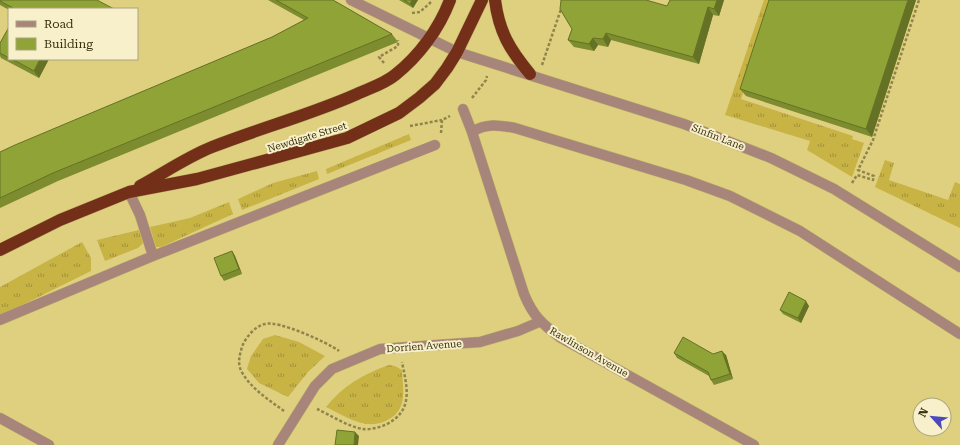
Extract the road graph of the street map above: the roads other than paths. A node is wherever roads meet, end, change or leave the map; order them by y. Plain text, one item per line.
1 (351, 0) edge
2 (450, 0) edge
3 (482, 0) edge
4 (495, 0) edge
5 (429, 39) junction
6 (457, 52) junction
7 (534, 75) junction
8 (463, 109) dead end
9 (472, 132) junction
10 (435, 145) dead end
11 (132, 191) junction
12 (0, 250) edge
13 (153, 256) junction
14 (960, 268) edge
15 (0, 320) edge
16 (540, 322) junction
17 (960, 334) edge
18 (0, 418) edge
19 (749, 444) edge
20 (49, 445) edge
21 (278, 445) edge

1 - 5 street, Sinfin Lane
2 - 5 highway, Newdigate Street
3 - 6 highway, Newdigate Street
4 - 7 highway
5 - 6 street, Sinfin Lane
5 - 11 highway, Newdigate Street
6 - 7 street, Sinfin Lane
6 - 11 highway, Newdigate Street
7 - 14 street, Sinfin Lane
8 - 9 street, Rawlinson Avenue
9 - 16 street, Rawlinson Avenue
9 - 17 street
10 - 13 street
11 - 12 highway, Newdigate Street
11 - 13 street
13 - 15 street
16 - 19 street, Rawlinson Avenue
16 - 21 street, Dorrien Avenue
18 - 20 street

